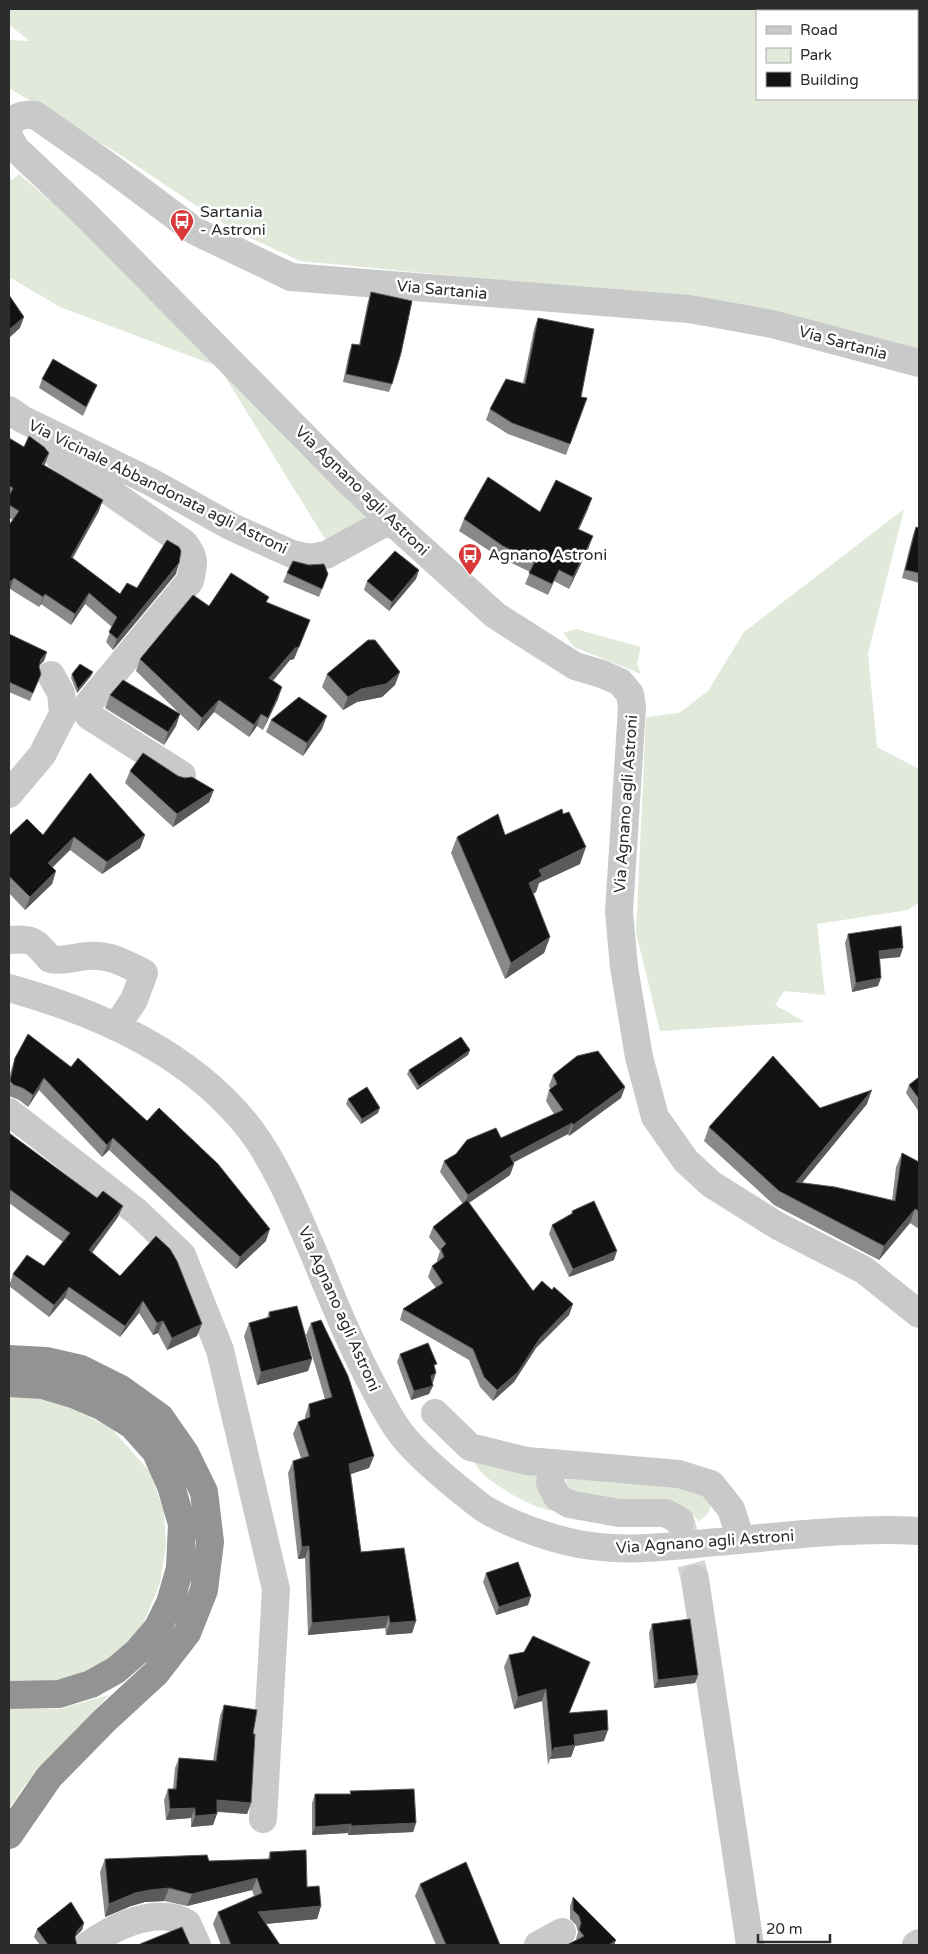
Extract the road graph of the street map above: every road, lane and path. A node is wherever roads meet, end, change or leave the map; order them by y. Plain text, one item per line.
1 (9, 127) edge
2 (919, 363) edge
3 (9, 410) edge
4 (36, 426) junction
5 (390, 520) junction
6 (51, 675) dead end
7 (182, 775) edge
8 (9, 794) edge
9 (9, 940) edge
10 (9, 988) edge
11 (116, 1027) junction
12 (9, 1112) edge
13 (919, 1314) edge
14 (9, 1358) edge
15 (9, 1383) edge
16 (435, 1413) dead end
17 (553, 1463) junction
18 (680, 1521) dead end
19 (919, 1531) edge
20 (741, 1540) junction
21 (695, 1578) tunnel mouth
22 (9, 1695) edge
23 (263, 1819) dead end
24 (9, 1835) edge
25 (562, 1932) dead end
26 (88, 1945) edge
27 (197, 1945) edge
28 (538, 1945) edge
29 (750, 1945) edge

1 - 2 street, Via Sartania
1 - 5 street, Via Agnano agli Astroni
3 - 4 street, Via Vicinale Abbandonata agli Astroni
4 - 5 street, Via Vicinale Abbandonata agli Astroni
4 - 7 street
5 - 13 street, Via Agnano agli Astroni
6 - 8 street
9 - 11 street
10 - 11 street, Via Agnano agli Astroni
11 - 20 street, Via Agnano agli Astroni
12 - 23 street
14 - 24 highway
15 - 22 highway
16 - 17 street
17 - 18 street
17 - 20 street
19 - 20 street, Via Agnano agli Astroni
21 - 29 street
25 - 28 street
26 - 27 street

